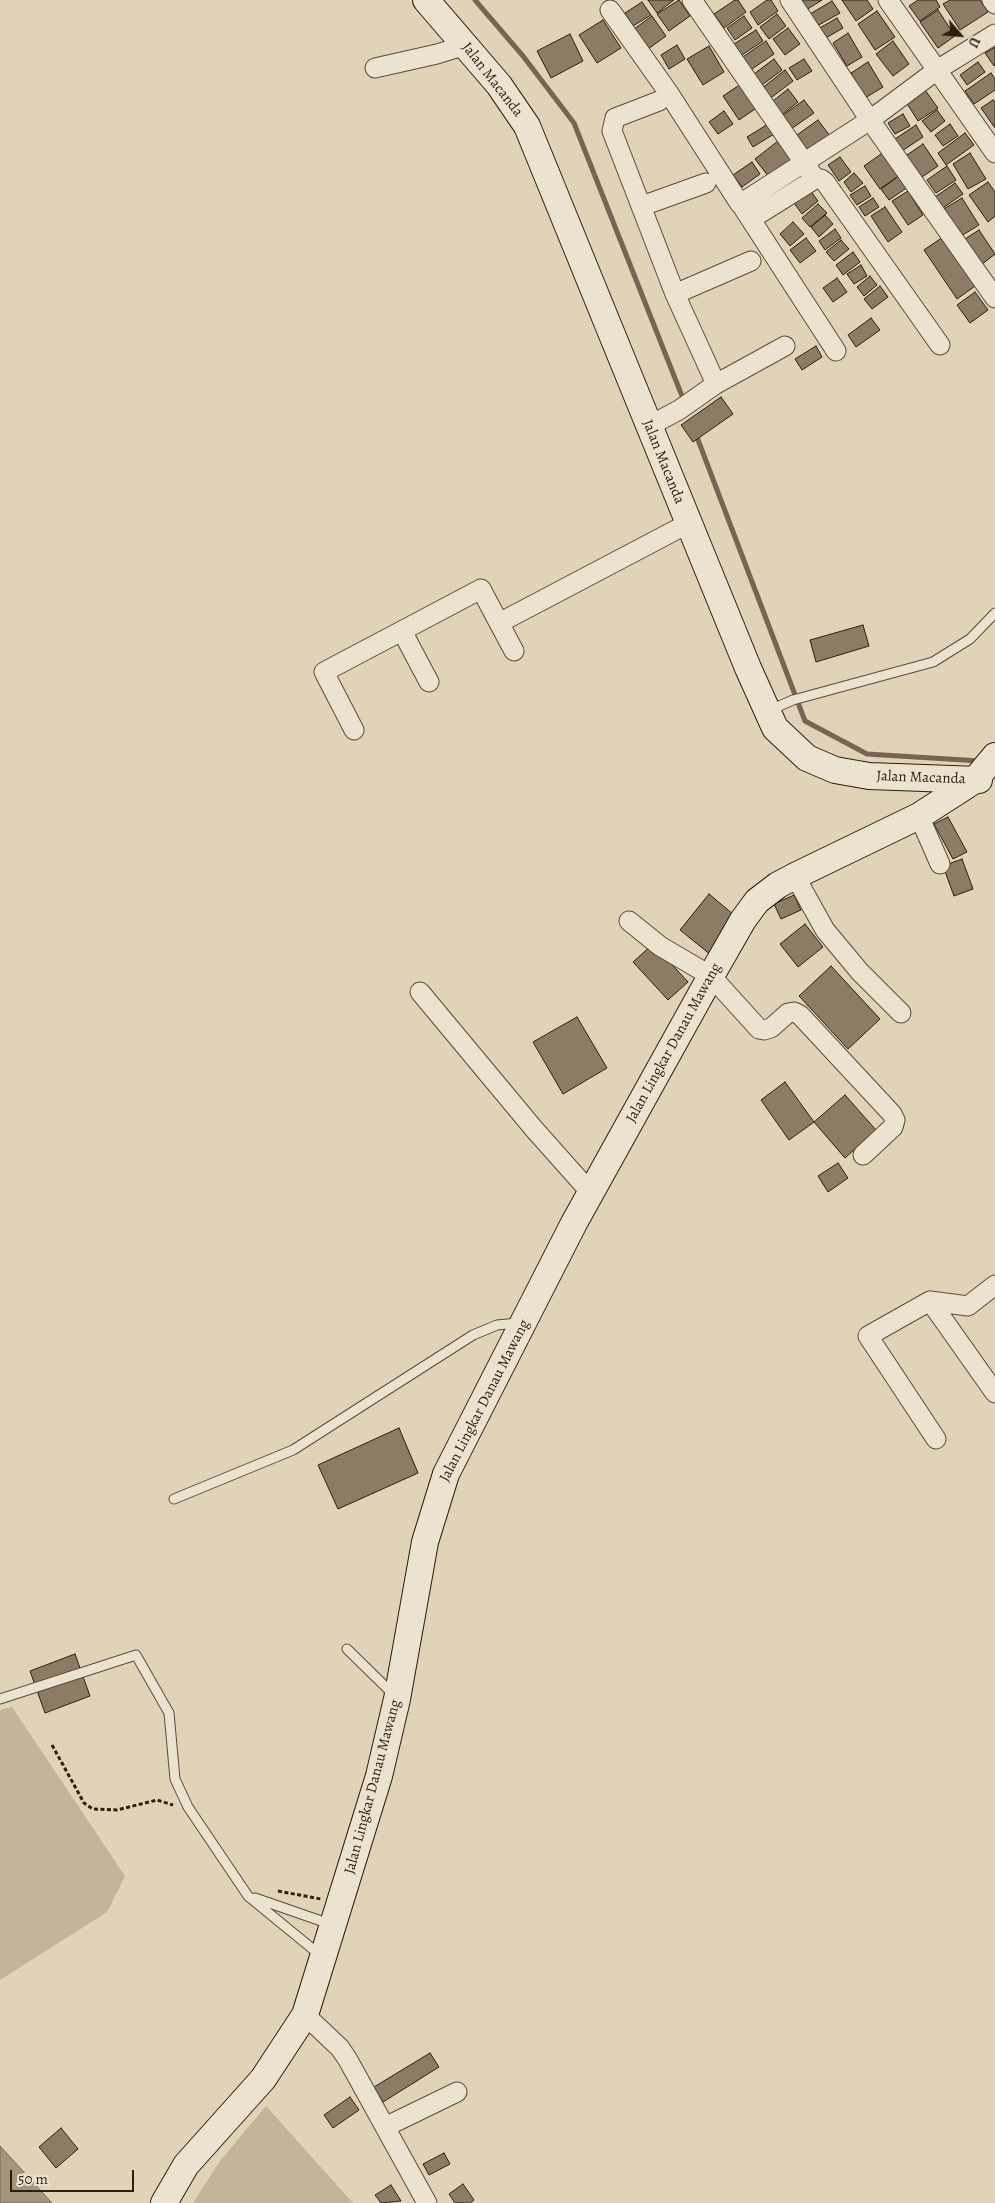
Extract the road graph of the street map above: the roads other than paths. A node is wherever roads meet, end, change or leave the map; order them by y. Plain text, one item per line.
1 (426, 0) edge
2 (692, 0) edge
3 (790, 0) edge
4 (888, 0) edge
5 (992, 0) edge
6 (612, 3) edge
7 (995, 4) edge
8 (995, 34) edge
9 (466, 45) junction
10 (376, 68) dead end
11 (937, 70) junction
12 (659, 101) dead end
13 (870, 120) junction
14 (995, 153) edge
15 (805, 163) junction
16 (815, 179) junction
17 (706, 183) dead end
18 (740, 204) junction
19 (642, 206) junction
20 (751, 219) junction
21 (751, 261) dead end
22 (675, 294) junction
23 (995, 298) edge
24 (940, 345) dead end
25 (785, 346) dead end
26 (836, 351) dead end
27 (716, 384) junction
28 (653, 425) junction
29 (689, 523) junction
30 (995, 613) edge
31 (499, 623) junction
32 (402, 631) junction
33 (514, 652) dead end
34 (428, 682) dead end
35 (771, 709) junction
36 (354, 730) dead end
37 (987, 771) edge
38 (919, 816) junction
39 (940, 864) dead end
40 (795, 876) junction
41 (629, 921) dead end
42 (711, 976) junction
43 (420, 992) dead end
44 (901, 1013) dead end
45 (864, 1155) dead end
46 (591, 1193) junction
47 (995, 1285) edge
48 (930, 1301) junction
49 (524, 1322) junction
50 (995, 1393) edge
51 (936, 1439) dead end
52 (174, 1499) dead end
53 (348, 1649) dead end
54 (0, 1699) edge
55 (398, 1699) junction
56 (248, 1896) junction
57 (337, 1916) junction
58 (324, 1958) junction
59 (305, 2015) junction
60 (456, 2092) dead end
61 (385, 2127) junction
62 (164, 2203) edge
63 (427, 2203) edge

1 - 9 street, Jalan Macanda
2 - 15 street
3 - 13 street
4 - 11 street
5 - 7 street
6 - 18 street
8 - 11 street
9 - 10 street
9 - 28 street, Jalan Macanda
11 - 13 street
11 - 14 street
12 - 19 street
13 - 15 street
13 - 23 street
15 - 16 street
15 - 18 street
16 - 20 street
16 - 24 street
17 - 19 street
18 - 20 street
19 - 22 street
20 - 26 street
21 - 22 street
22 - 27 street
25 - 27 street
27 - 28 street
28 - 29 street, Jalan Macanda
29 - 31 street
29 - 35 street, Jalan Macanda
30 - 35 lane
31 - 32 street
31 - 33 street
32 - 34 street
32 - 36 street
35 - 37 street, Jalan Macanda
37 - 38 street, Jalan Lingkar Danau Mawang
38 - 39 street
38 - 40 street, Jalan Lingkar Danau Mawang
40 - 42 street, Jalan Lingkar Danau Mawang
40 - 44 street
41 - 42 street
42 - 45 street
42 - 46 street, Jalan Lingkar Danau Mawang
43 - 46 street
46 - 49 street, Jalan Lingkar Danau Mawang
47 - 48 street
48 - 50 street
48 - 51 street
49 - 52 lane
49 - 55 street, Jalan Lingkar Danau Mawang
53 - 55 lane
54 - 56 lane
55 - 57 street, Jalan Lingkar Danau Mawang
56 - 57 lane
56 - 58 lane
57 - 58 street, Jalan Lingkar Danau Mawang
58 - 59 street, Jalan Lingkar Danau Mawang
59 - 61 street
59 - 62 street, Jalan Lingkar Danau Mawang
60 - 61 street
61 - 63 street

